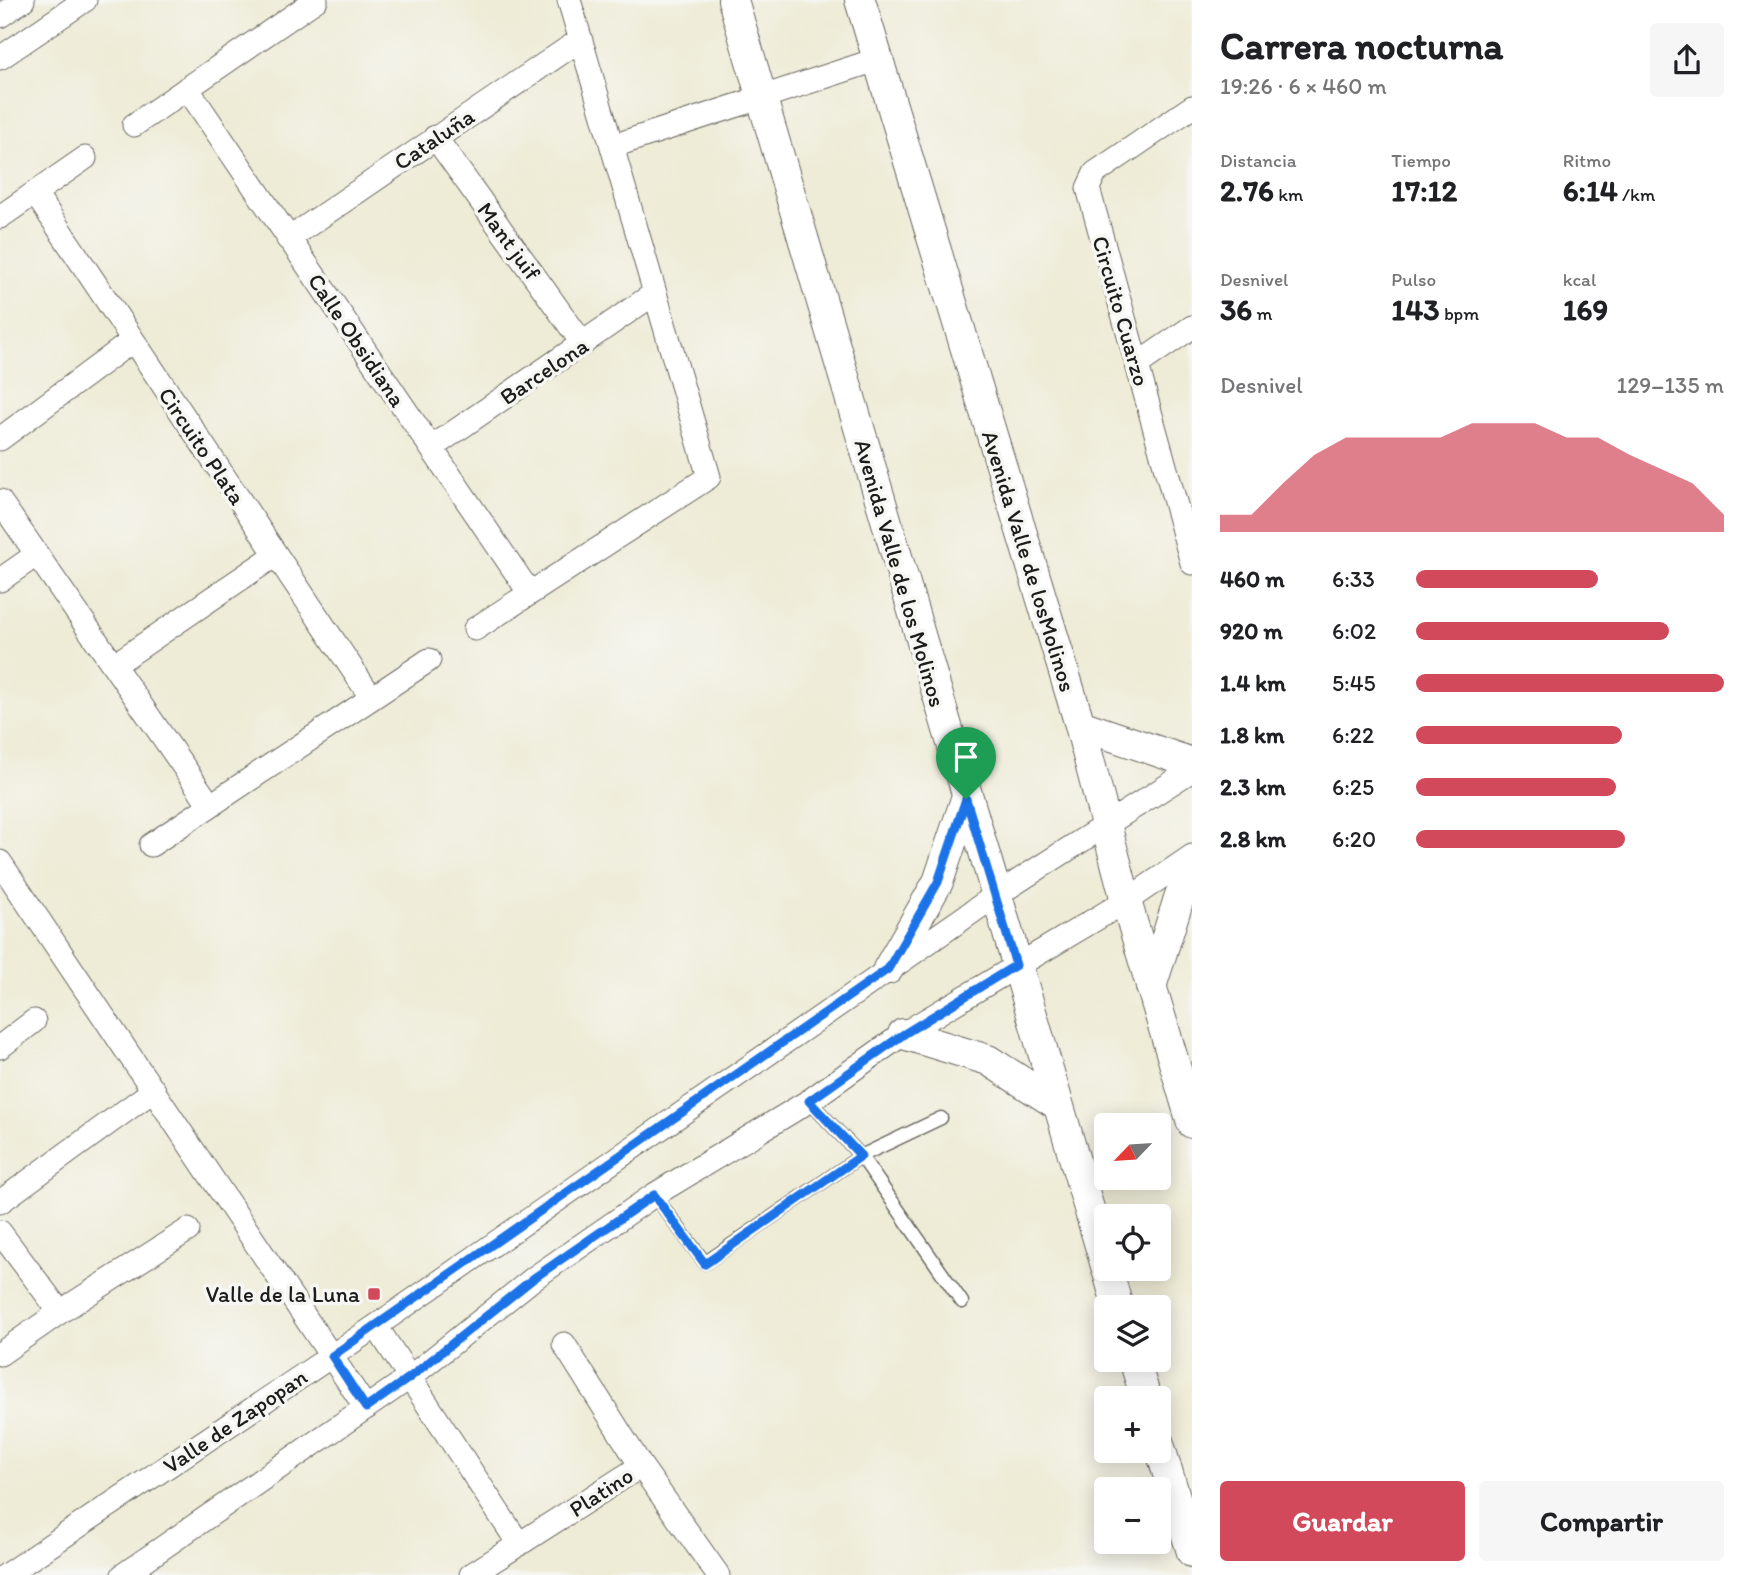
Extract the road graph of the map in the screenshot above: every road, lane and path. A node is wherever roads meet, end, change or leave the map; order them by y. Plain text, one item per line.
1 (23, 0) edge
2 (85, 0) edge
3 (316, 0) edge
4 (569, 0) edge
5 (733, 0) edge
6 (859, 0) edge
7 (0, 16) edge
8 (580, 40) junction
9 (0, 58) edge
10 (876, 60) junction
11 (187, 88) junction
12 (759, 97) junction
13 (1192, 107) edge
14 (134, 125) dead end
15 (435, 137) junction
16 (613, 146) junction
17 (85, 158) dead end
18 (35, 193) junction
19 (0, 218) edge
20 (288, 239) junction
21 (655, 293) junction
22 (1192, 327) edge
23 (132, 341) junction
24 (583, 344) junction
25 (1138, 364) junction
26 (0, 439) edge
27 (431, 448) junction
28 (0, 500) edge
29 (1188, 533) edge
30 (36, 555) junction
31 (274, 556) junction
32 (1192, 563) edge
33 (0, 580) edge
34 (529, 592) junction
35 (475, 629) dead end
36 (429, 660) dead end
37 (114, 665) junction
38 (371, 697) junction
39 (1080, 725) junction
40 (1192, 763) edge
41 (1192, 770) edge
42 (966, 799) junction
43 (210, 805) junction
44 (1106, 827) junction
45 (151, 845) dead end
46 (1192, 856) edge
47 (0, 862) edge
48 (1192, 878) edge
49 (995, 896) junction
50 (1126, 901) junction
51 (1016, 965) junction
52 (888, 969) junction
53 (1152, 987) junction
54 (34, 1021) dead end
55 (904, 1034) junction
56 (0, 1047) edge
57 (154, 1090) junction
58 (809, 1101) junction
59 (1058, 1105) junction
60 (941, 1118) dead end
61 (1192, 1123) edge
62 (861, 1156) junction
63 (654, 1195) junction
64 (0, 1202) edge
65 (1094, 1226) edge
66 (188, 1230) dead end
67 (0, 1232) edge
68 (962, 1302) dead end
69 (60, 1312) junction
70 (376, 1326) junction
71 (564, 1344) dead end
72 (0, 1354) edge
73 (332, 1356) junction
74 (409, 1378) junction
75 (366, 1408) junction
76 (1165, 1463) edge
77 (641, 1466) junction
78 (519, 1544) junction
79 (1192, 1552) edge
80 (21, 1571) edge
81 (480, 1573) edge
82 (123, 1575) edge
83 (719, 1575) edge

1 - 7 street
2 - 9 street
3 - 11 street
4 - 8 street
5 - 12 street, Avenida Valle de los Molinos
6 - 10 street, Avenida Valle de losMolinos
8 - 15 street, Cataluña
8 - 16 street
10 - 12 street
10 - 39 street, Avenida Valle de losMolinos
11 - 14 street
11 - 20 street, Calle Obsidiana
12 - 16 street
12 - 42 street, Avenida Valle de los Molinos
13 - 25 street, Circuito Cuarzo
15 - 20 street, Cataluña
15 - 24 street, Mant juif
16 - 21 street
17 - 18 street
18 - 19 street
18 - 23 street, Circuito Plata
20 - 27 street, Calle Obsidiana
21 - 24 street, Barcelona
21 - 34 street
22 - 25 street
23 - 26 street
23 - 31 street, Circuito Plata
24 - 27 street, Barcelona
25 - 29 street, Circuito Cuarzo
27 - 34 street, Calle Obsidiana
28 - 30 street
29 - 32 street, Circuito Cuarzo
30 - 33 street
30 - 37 street
31 - 37 street
31 - 38 street, Circuito Plata
34 - 35 street
36 - 38 street
37 - 43 street
38 - 43 street
39 - 40 street
39 - 44 street, Avenida Valle de losMolinos
41 - 44 street, Valle de Zapopan
42 - 49 street, Avenida Valle de los Molinos
42 - 52 street
43 - 45 street
44 - 49 street, Valle de Zapopan
44 - 50 street, Avenida Valle de losMolinos
46 - 50 street
47 - 57 street
48 - 53 street
49 - 51 street, Avenida Valle de los Molinos
49 - 52 street, Valle de Zapopan
50 - 51 street
50 - 53 street, Avenida Valle de losMolinos
51 - 55 street
51 - 59 street, Avenida Valle de los Molinos
52 - 70 street, Valle de Zapopan
53 - 61 street, Avenida Valle de losMolinos
54 - 56 street
55 - 58 street
55 - 59 street
57 - 64 street
57 - 73 street
58 - 62 lane
58 - 63 street
59 - 65 street, Avenida Valle de los Molinos
60 - 62 lane
62 - 63 lane
62 - 68 lane
63 - 74 street
66 - 69 street
67 - 69 street
69 - 72 street
70 - 73 street, Valle de Zapopan
70 - 74 street
71 - 77 street
73 - 75 street
73 - 80 street, Valle de Zapopan
74 - 75 street
74 - 78 street
75 - 82 street
76 - 79 street
77 - 78 street, Platino
77 - 83 street, Platino
78 - 81 street, Platino

